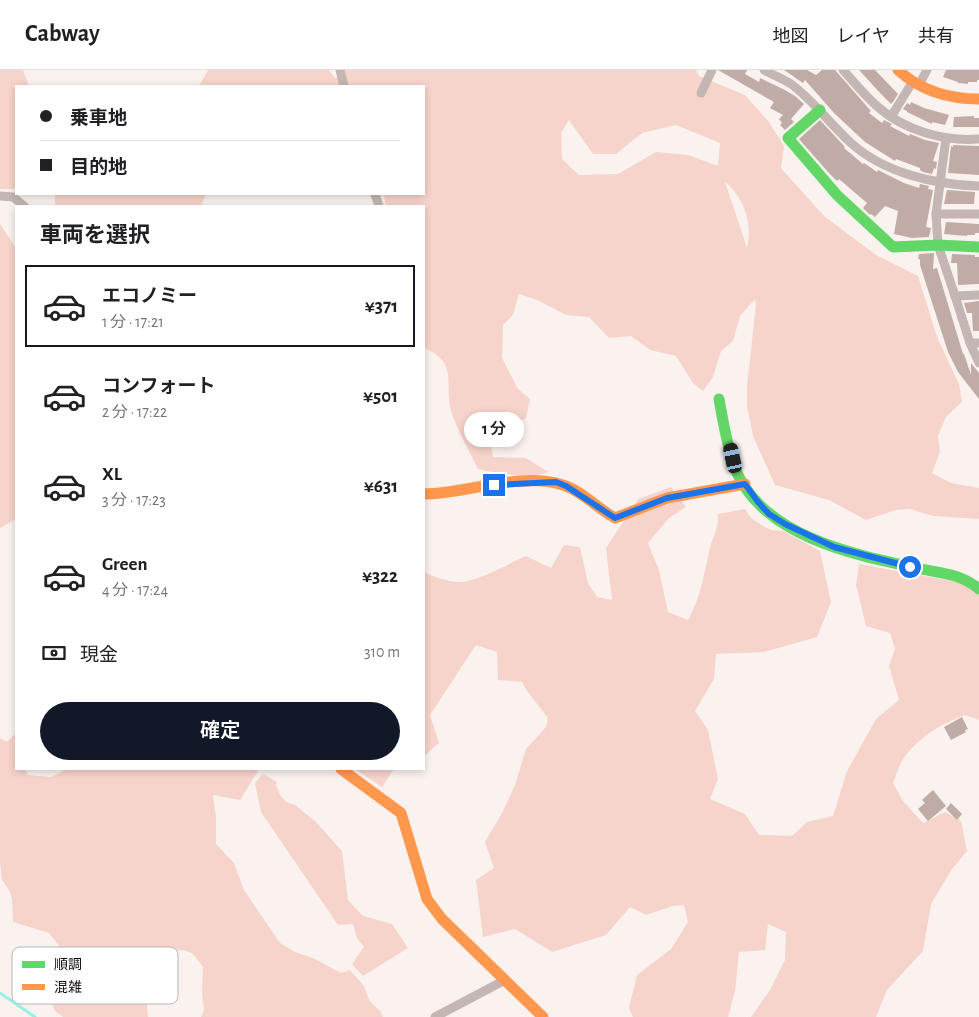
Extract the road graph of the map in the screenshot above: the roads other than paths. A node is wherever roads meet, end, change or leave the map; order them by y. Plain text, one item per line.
1 (340, 70) edge
2 (712, 70) edge
3 (764, 70) edge
4 (843, 70) edge
5 (898, 70) edge
6 (927, 70) edge
7 (916, 83) junction
8 (344, 85) edge
9 (701, 93) dead end
10 (979, 99) edge
11 (820, 110) junction
12 (891, 116) junction
13 (946, 138) junction
14 (979, 139) edge
15 (939, 182) junction
16 (979, 186) edge
17 (0, 196) edge
18 (23, 205) edge
19 (936, 214) junction
20 (979, 214) edge
21 (938, 245) junction
22 (979, 247) edge
23 (979, 295) edge
24 (955, 296) junction
25 (975, 343) edge
26 (979, 363) edge
27 (719, 399) dead end
28 (745, 484) junction
29 (425, 494) edge
30 (979, 589) edge
31 (342, 770) edge
32 (505, 980) junction
33 (435, 1017) edge
34 (543, 1017) edge

1 - 8 street
2 - 9 street
3 - 11 street
4 - 12 street
5 - 7 street
6 - 7 street
7 - 10 street
7 - 12 street
11 - 15 street
11 - 21 street
12 - 13 street
13 - 14 street
13 - 15 street
15 - 16 street
15 - 19 street
17 - 18 street
19 - 20 street
19 - 21 street
21 - 22 street
21 - 24 street
23 - 24 street
24 - 25 street
25 - 26 street
27 - 28 street
28 - 29 street
28 - 30 street
31 - 32 street
32 - 33 street
32 - 34 street

